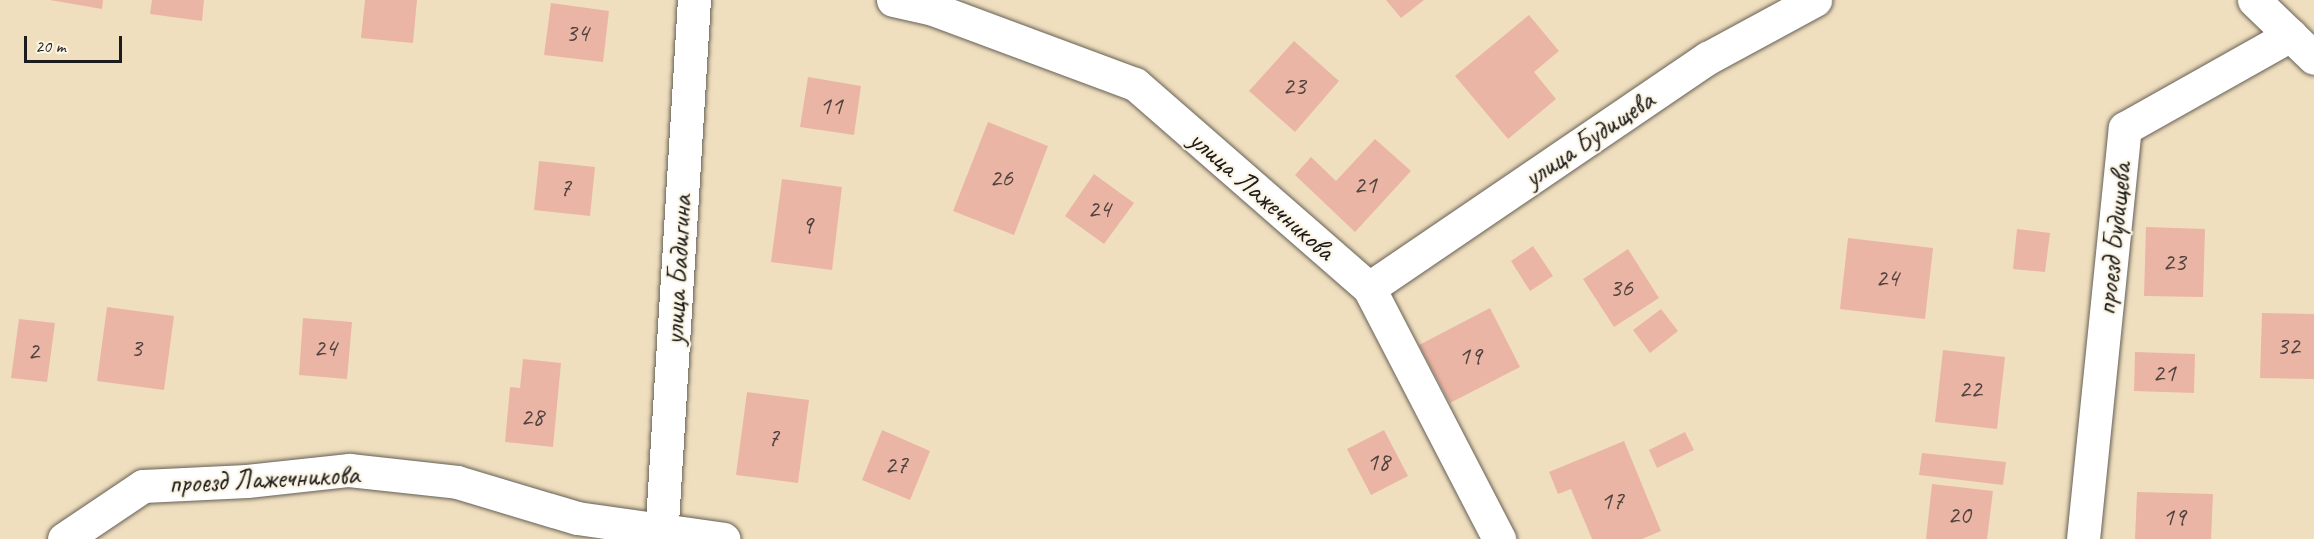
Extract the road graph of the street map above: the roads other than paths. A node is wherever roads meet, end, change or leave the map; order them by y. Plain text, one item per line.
1 (694, 0) edge
2 (893, 0) edge
3 (1815, 0) edge
4 (2254, 0) edge
5 (2291, 35) junction
6 (2314, 58) edge
7 (1369, 288) junction
8 (662, 535) edge
9 (64, 539) edge
10 (724, 539) edge
11 (1499, 539) edge
12 (2083, 539) edge

1 - 8 street, улица Бадигина
2 - 7 street, улица Лажечникова
3 - 7 street, улица Будищева
4 - 5 street
5 - 6 street
5 - 12 street, проезд Будищева
7 - 11 street, улица Лажечникова
8 - 9 street, проезд Лажечникова
8 - 10 street, проезд Лажечникова

